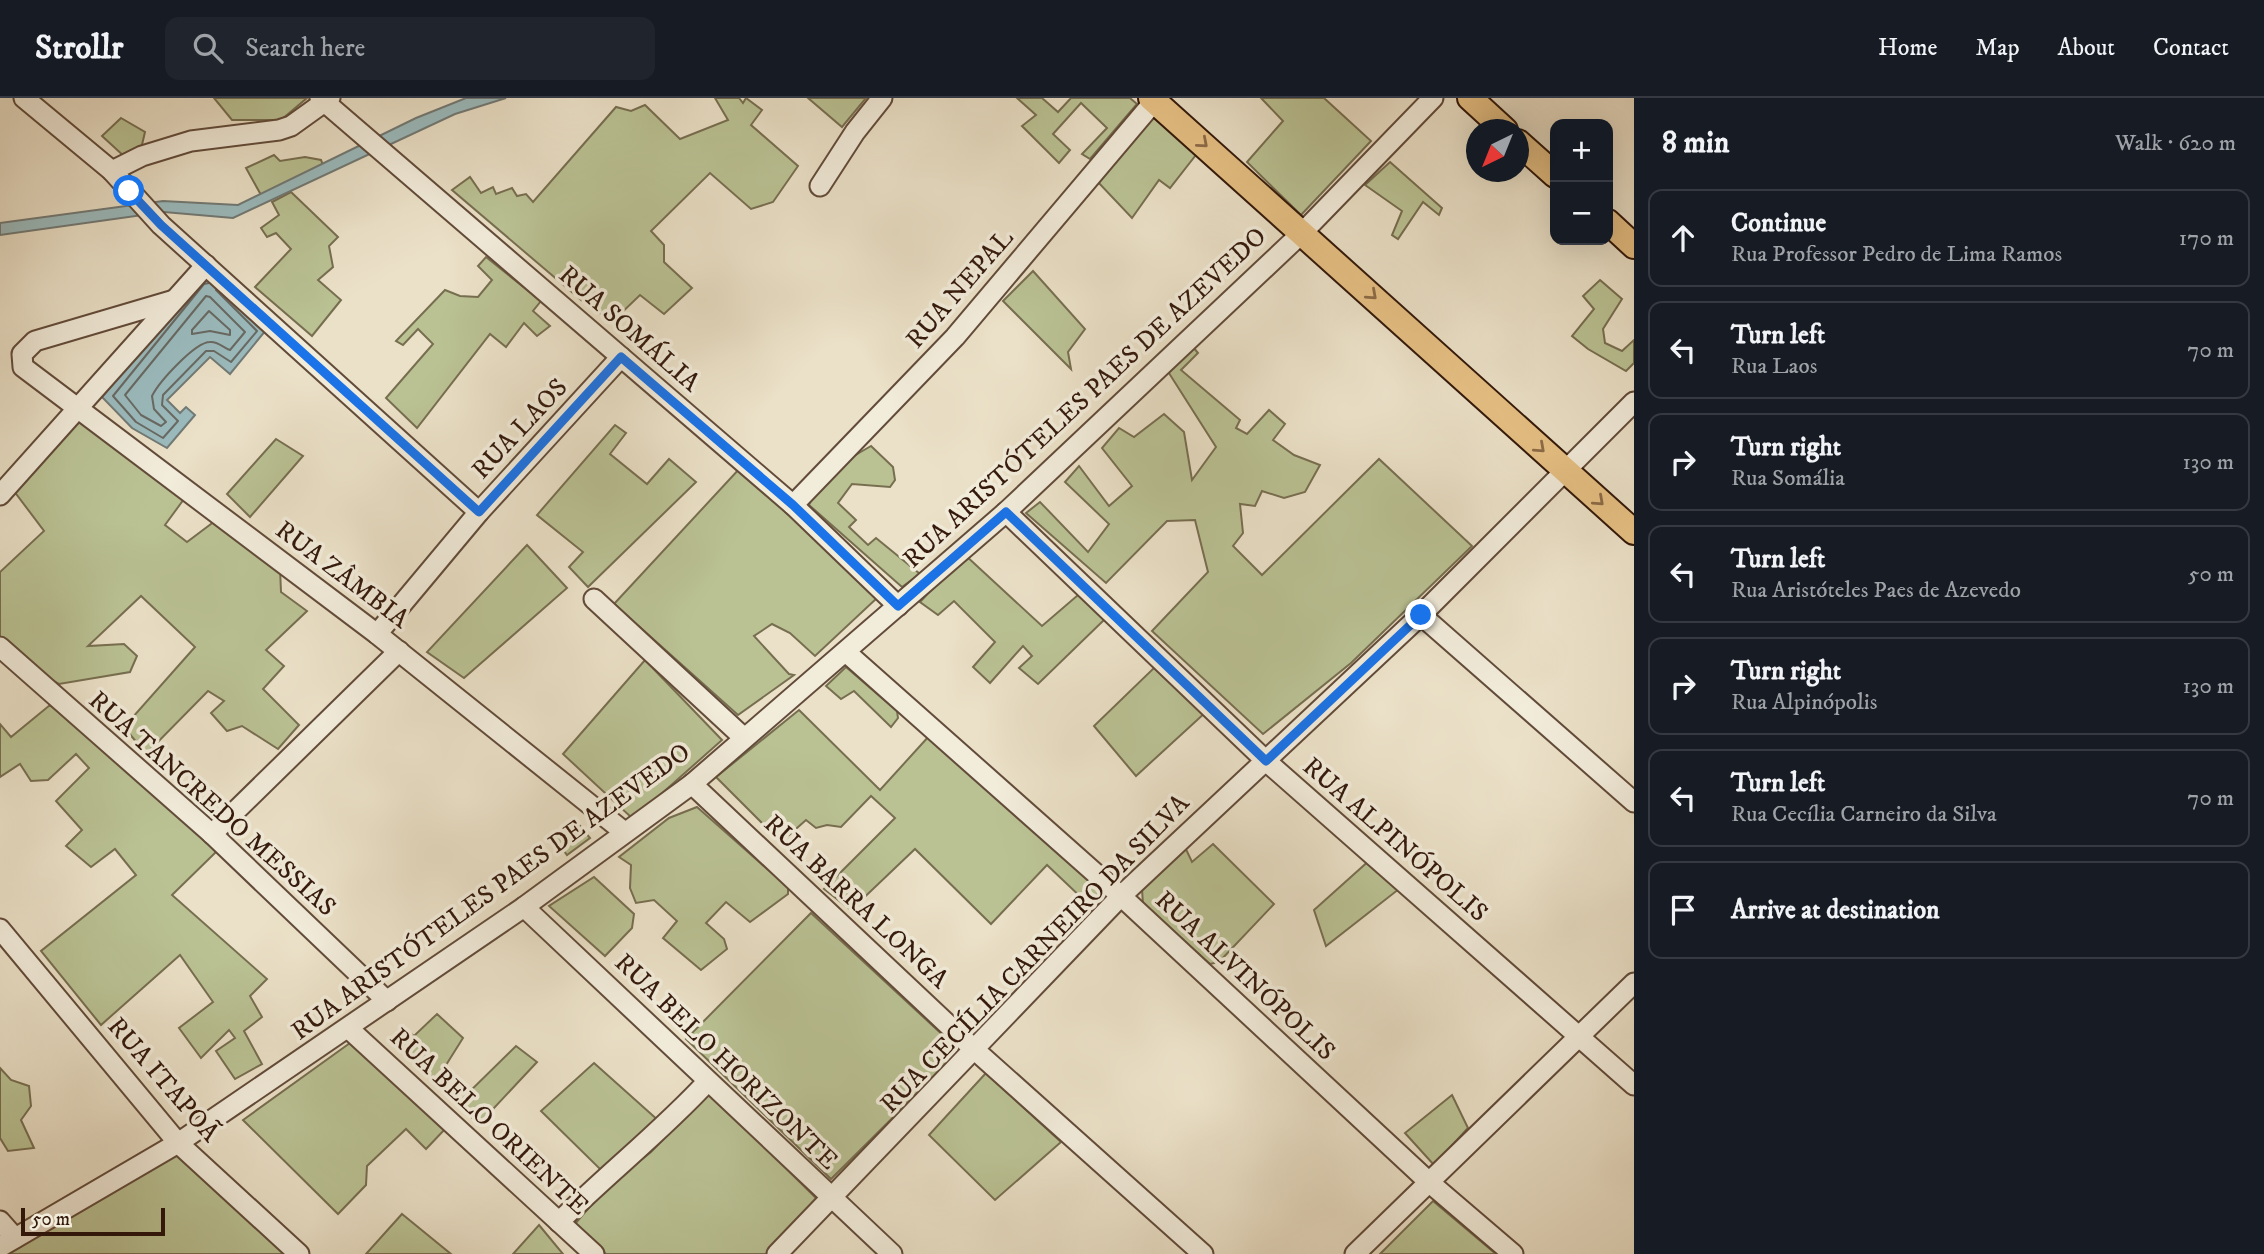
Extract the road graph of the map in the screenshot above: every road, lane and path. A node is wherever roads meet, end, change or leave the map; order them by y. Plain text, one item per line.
1 (24, 98) edge
2 (882, 98) edge
3 (1433, 98) edge
4 (1470, 98) edge
5 (1154, 99) edge
6 (325, 100) edge
7 (1493, 119) edge
8 (1529, 152) edge
9 (112, 171) junction
10 (1550, 171) edge
11 (820, 186) dead end
12 (1613, 227) edge
13 (1303, 232) junction
14 (1634, 246) edge
15 (206, 265) junction
16 (174, 300) junction
17 (621, 357) junction
18 (1634, 402) edge
19 (78, 408) junction
20 (1564, 469) junction
21 (0, 495) edge
22 (793, 505) junction
23 (479, 512) junction
24 (1006, 512) junction
25 (1634, 532) edge
26 (594, 599) dead end
27 (898, 606) junction
28 (1421, 615) junction
29 (377, 634) junction
30 (0, 647) edge
31 (399, 651) junction
32 (847, 653) junction
33 (743, 737) junction
34 (1266, 761) junction
35 (692, 784) junction
36 (1634, 802) edge
37 (624, 831) junction
38 (212, 834) junction
39 (1121, 896) junction
40 (524, 907) junction
41 (0, 929) edge
42 (1634, 983) edge
43 (387, 1001) junction
44 (348, 1028) junction
45 (1580, 1037) junction
46 (976, 1051) junction
47 (708, 1081) junction
48 (1634, 1085) edge
49 (178, 1143) junction
50 (1430, 1183) junction
51 (832, 1199) junction
52 (0, 1221) edge
53 (559, 1222) junction
54 (7, 1243) edge
55 (299, 1254) edge
56 (594, 1254) edge
57 (777, 1254) edge
58 (892, 1254) edge
59 (1203, 1254) edge
60 (1355, 1254) edge
61 (1513, 1254) edge

1 - 9 street
2 - 11 street
3 - 13 street, RUA ARISTÓTELES PAES DE AZEVEDO
4 - 7 main road
5 -> 13 main road
5 - 22 street, RUA NEPAL
6 - 9 street
6 - 17 street, RUA SOMÁLIA
8 - 10 main road
9 - 15 street
12 - 14 main road
13 -> 20 main road
13 - 24 street, RUA ARISTÓTELES PAES DE AZEVEDO
15 - 16 street
15 - 23 street
16 - 19 street
16 - 19 street, RUA ZÂMBIA
17 - 22 street, RUA SOMÁLIA
17 - 23 street, RUA LAOS
18 - 20 street, RUA CECÍLIA CARNEIRO DA SILVA
19 - 21 street
19 - 29 street, RUA ZÂMBIA
20 -> 25 main road
20 - 28 street, RUA CECÍLIA CARNEIRO DA SILVA
22 - 27 street, RUA SOMÁLIA
23 - 29 street, RUA LAOS
24 - 27 street, RUA ARISTÓTELES PAES DE AZEVEDO
24 - 34 street, RUA ALPINÓPOLIS
26 - 33 street
27 - 32 street, RUA ARISTÓTELES PAES DE AZEVEDO
28 - 34 street, RUA CECÍLIA CARNEIRO DA SILVA
28 - 36 street
29 - 31 street, RUA ZÂMBIA
30 - 38 street, RUA TANCREDO MESSIAS
31 - 37 street, RUA ZÂMBIA
31 - 38 street
32 - 33 street, RUA ARISTÓTELES PAES DE AZEVEDO
32 - 39 street, RUA ALVINÓPOLIS
33 - 35 street, RUA ARISTÓTELES PAES DE AZEVEDO
34 - 39 street, RUA CECÍLIA CARNEIRO DA SILVA
34 - 45 street, RUA ALPINÓPOLIS
35 - 37 street, RUA ARISTÓTELES PAES DE AZEVEDO
35 - 46 street, RUA BARRA LONGA
37 - 40 street, RUA ARISTÓTELES PAES DE AZEVEDO
38 - 43 street, RUA TANCREDO MESSIAS
39 - 46 street, RUA CECÍLIA CARNEIRO DA SILVA
39 - 50 street, RUA ALVINÓPOLIS
40 - 43 street, RUA ARISTÓTELES PAES DE AZEVEDO
40 - 47 street, RUA BELO HORIZONTE
41 - 49 street, RUA ITAPOÃ
42 - 45 street
43 - 44 street, RUA ARISTÓTELES PAES DE AZEVEDO
44 - 49 street, RUA ARISTÓTELES PAES DE AZEVEDO
44 - 53 street, RUA BELO ORIENTE
45 - 48 street, RUA ALPINÓPOLIS
45 - 50 street
46 - 51 street, RUA CECÍLIA CARNEIRO DA SILVA
46 - 59 street, RUA BARRA LONGA
47 - 51 street, RUA BELO HORIZONTE
47 - 53 street
49 - 54 street, RUA ARISTÓTELES PAES DE AZEVEDO
49 - 55 street, RUA ITAPOÃ
50 - 60 street
50 - 61 street, RUA ALVINÓPOLIS
51 - 57 street, RUA CECÍLIA CARNEIRO DA SILVA
51 - 58 street, RUA BELO HORIZONTE
52 - 54 street
53 - 56 street, RUA BELO ORIENTE

